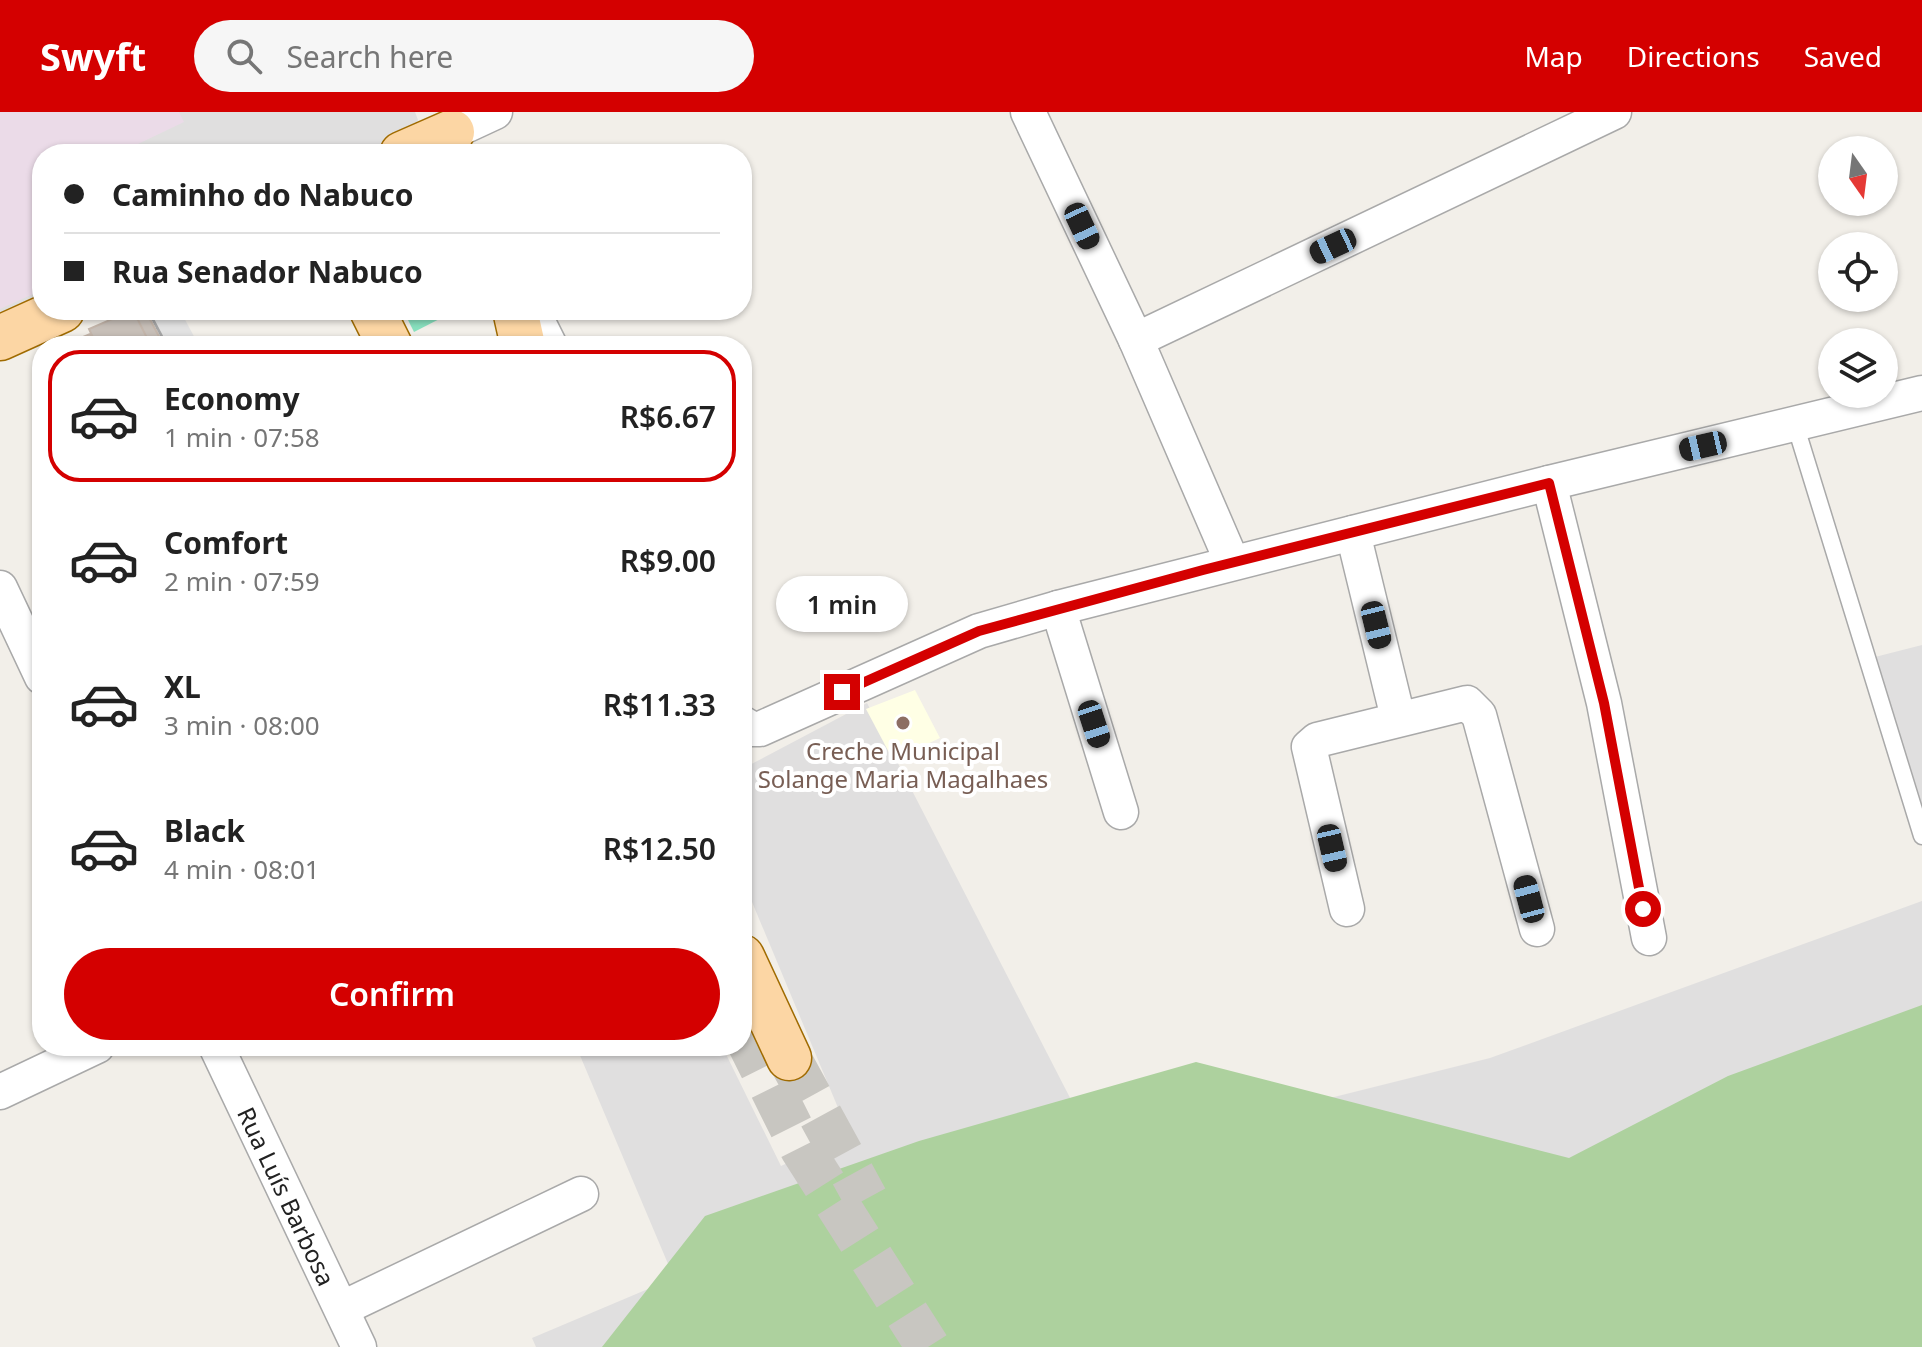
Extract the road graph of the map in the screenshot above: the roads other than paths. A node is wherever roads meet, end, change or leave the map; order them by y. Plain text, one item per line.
1 (495, 112) edge
2 (1028, 112) edge
3 (1614, 112) edge
4 (452, 133) edge
5 (426, 144) edge
6 (40, 320) edge
7 (0, 338) edge
8 (1136, 340) junction
9 (1922, 393) edge
10 (1795, 424) junction
11 (1549, 483) junction
12 (1353, 533) junction
13 (1232, 562) junction
14 (0, 588) edge
15 (1058, 608) junction
16 (32, 656) edge
17 (1398, 718) junction
18 (752, 727) edge
19 (1121, 812) dead end
20 (1922, 836) edge
21 (1347, 909) dead end
22 (1537, 929) dead end
23 (1649, 938) dead end
24 (752, 978) edge
25 (76, 1056) edge
26 (221, 1056) edge
27 (789, 1058) tunnel mouth
28 (0, 1092) edge
29 (581, 1194) dead end
30 (343, 1308) junction
31 (359, 1347) edge

1 - 4 street
2 - 8 street
3 - 8 street
4 - 5 main road
6 - 7 main road
8 - 13 street
9 - 10 street
10 - 11 street
10 - 20 lane
11 - 12 street
11 - 23 street
12 - 13 street
12 - 17 street
13 - 15 street
14 - 16 street
15 - 18 street
15 - 19 street
17 - 21 street
17 - 22 street
24 - 27 main road
25 - 28 street
26 - 30 street, Rua Luís Barbosa
29 - 30 street
30 - 31 street, Rua Luís Barbosa

